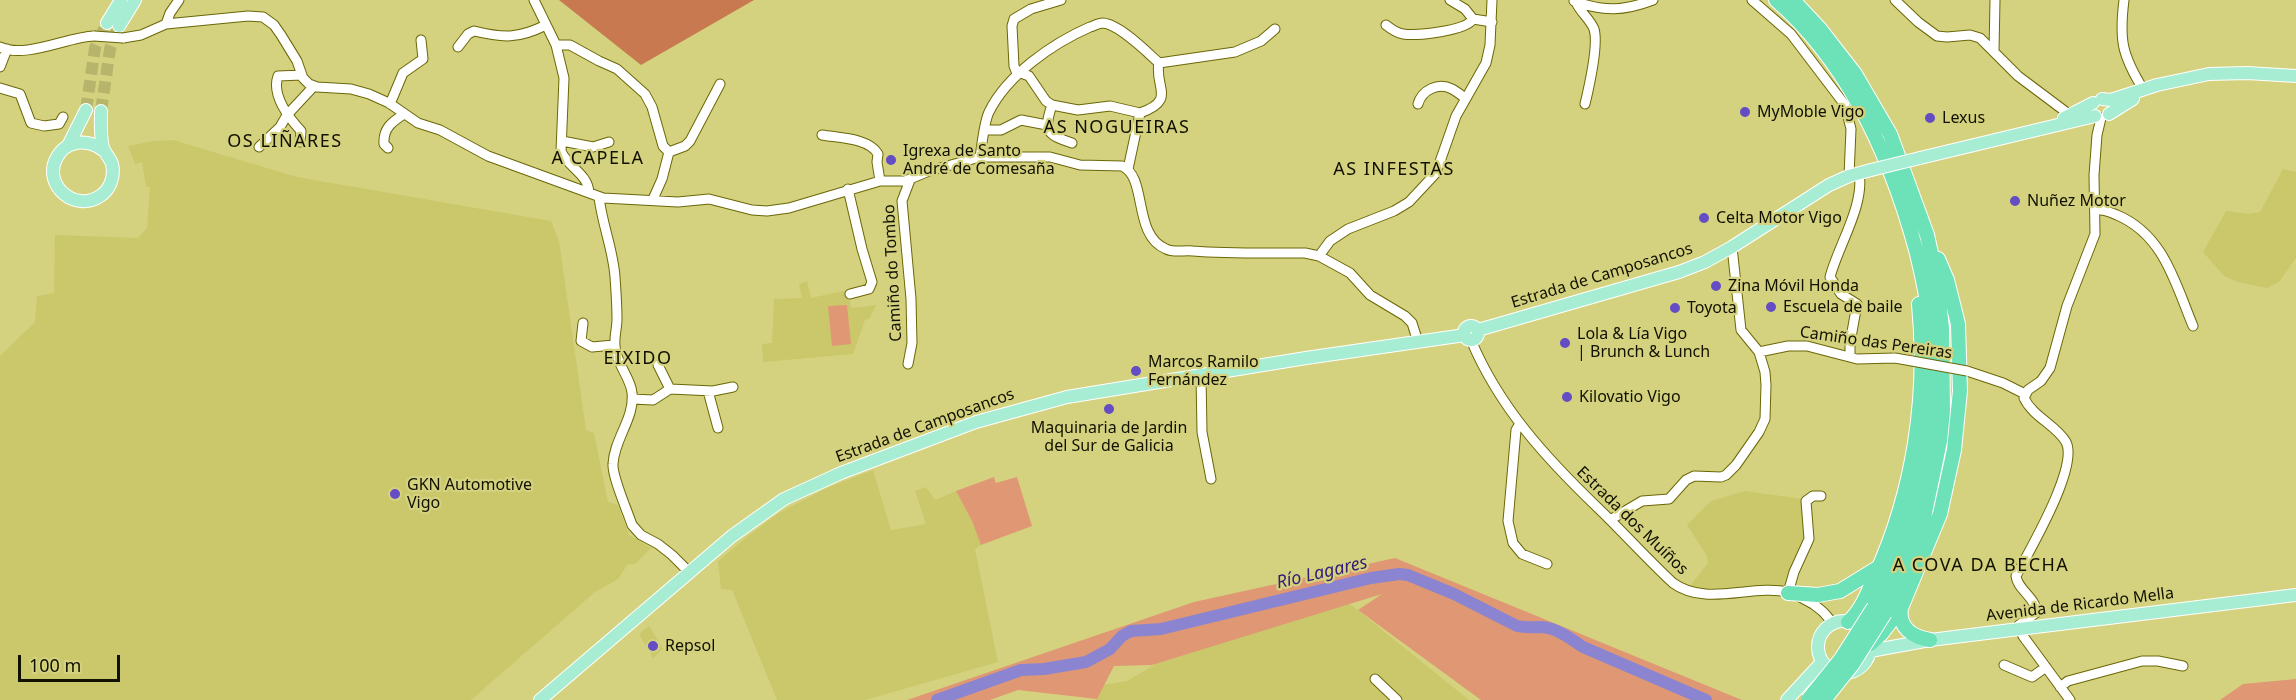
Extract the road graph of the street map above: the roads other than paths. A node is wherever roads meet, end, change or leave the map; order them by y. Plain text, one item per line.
1 (121, 0) edge
2 (135, 0) edge
3 (179, 0) edge
4 (534, 0) edge
5 (1061, 0) edge
6 (1450, 0) edge
7 (1492, 0) edge
8 (1653, 0) edge
9 (1752, 0) edge
10 (1776, 0) edge
11 (1793, 0) edge
12 (1895, 0) edge
13 (1995, 0) edge
14 (2124, 0) edge
15 (1574, 1) edge
16 (1473, 19) junction
17 (1492, 22) junction
18 (107, 23) tunnel mouth
19 (166, 24) junction
20 (546, 25) junction
21 (1386, 25) dead end
22 (1275, 29) dead end
23 (121, 32) junction
24 (421, 40) dead end
25 (556, 45) junction
26 (458, 47) dead end
27 (3, 48) edge
28 (1994, 51) junction
29 (1158, 63) junction
30 (0, 67) edge
31 (1022, 73) junction
32 (302, 75) junction
33 (2296, 76) edge
34 (2173, 82) junction
35 (720, 84) dead end
36 (314, 86) junction
37 (0, 88) edge
38 (2143, 89) junction
39 (1465, 98) junction
40 (390, 104) junction
41 (1418, 104) dead end
42 (1585, 104) dead end
43 (1052, 105) junction
44 (86, 110) tunnel mouth
45 (2100, 110) junction
46 (101, 111) tunnel mouth
47 (1140, 113) junction
48 (2068, 113) junction
49 (404, 114) junction
50 (287, 115) junction
51 (63, 117) dead end
52 (1047, 125) junction
53 (986, 130) junction
54 (2032, 131) junction
55 (822, 135) dead end
56 (562, 141) junction
57 (300, 142) dead end
58 (609, 142) dead end
59 (1072, 143) dead end
60 (68, 146) junction
61 (259, 147) dead end
62 (388, 148) dead end
63 (104, 150) junction
64 (669, 152) junction
65 (980, 157) junction
66 (1128, 169) junction
67 (1860, 173) junction
68 (910, 180) junction
69 (880, 181) junction
70 (848, 189) junction
71 (594, 195) junction
72 (653, 199) junction
73 (2095, 210) junction
74 (1906, 213) junction
75 (1927, 235) junction
76 (1732, 247) junction
77 (1319, 256) junction
78 (850, 294) dead end
79 (583, 323) dead end
80 (2193, 326) dead end
81 (1471, 335) junction
82 (1418, 342) junction
83 (614, 345) junction
84 (1759, 352) junction
85 (1850, 355) junction
86 (908, 364) dead end
87 (658, 365) dead end
88 (1201, 375) junction
89 (733, 387) dead end
90 (670, 389) junction
91 (708, 391) junction
92 (2025, 394) junction
93 (632, 399) junction
94 (1519, 424) junction
95 (718, 428) dead end
96 (1211, 479) dead end
97 (1821, 496) dead end
98 (1610, 520) junction
99 (1547, 564) dead end
100 (1879, 567) junction
101 (690, 573) junction
102 (1788, 593) junction
103 (2296, 595) edge
104 (1900, 608) junction
105 (1879, 610) junction
106 (1848, 622) junction
107 (1832, 624) junction
108 (2020, 629) junction
109 (1930, 640) junction
110 (1870, 648) junction
111 (1822, 662) junction
112 (2004, 665) dead end
113 (2183, 666) dead end
114 (2046, 667) junction
115 (1375, 679) dead end
116 (2061, 687) junction
117 (540, 700) edge
118 (1397, 700) edge
119 (1787, 700) edge
120 (1808, 700) edge
121 (1824, 700) edge
122 (2070, 700) edge

1 - 18 main road
2 - 23 main road
3 - 19 street
4 - 20 street
5 - 31 street
6 - 16 street
7 - 17 street
8 - 15 street
9 - 67 street
10 - 74 highway
11 - 75 highway
12 - 28 street
13 - 28 street
14 - 38 street
15 - 42 street
16 - 17 street
16 - 21 street
17 - 39 street
19 - 23 street
19 - 32 street
20 - 25 street
20 - 26 street
22 - 29 street
23 - 27 street, bridge
24 - 40 street
25 - 56 street
25 - 64 street
27 - 30 street
28 - 48 street
29 - 31 street
29 - 47 street
31 - 43 street
31 - 53 street
32 - 36 street
32 - 50 street
33 - 34 main road, Estrada de Camposancos
34 - 38 main road, Estrada de Camposancos
34 - 45 main road, Estrada de Camposancos
35 - 64 street
36 - 40 street
36 - 50 street
37 - 51 street
38 - 45 main road, Estrada de Camposancos
39 - 41 street
39 - 77 street
40 - 49 street
43 - 47 street
43 - 52 street
44 - 60 main road
45 - 48 main road, Estrada de Camposancos
45 - 54 main road, Estrada de Camposancos
45 - 73 street
46 - 63 main road
47 - 66 street
48 - 54 main road, Estrada de Camposancos
49 - 62 street
49 - 71 street
50 - 57 street
50 - 61 street
52 - 53 street
52 - 59 street
53 - 65 street
54 - 67 main road, Estrada de Camposancos, bridge
55 - 69 street
56 - 58 street
56 - 71 street
60 - 63 main road
60 - 63 main road
64 - 72 street
65 - 66 street
65 - 68 street
66 - 77 street
67 - 76 main road, Estrada de Camposancos
67 - 85 street
68 - 69 street
68 - 86 street, Camiño do Tombo
69 - 70 street
70 - 72 street
70 - 78 street
71 - 72 street
71 - 83 street
73 - 80 street
73 - 92 street
74 - 100 highway
74 - 105 highway
75 - 104 highway
75 - 105 highway
76 - 81 main road, Estrada de Camposancos
76 - 84 street
77 - 82 street
79 - 83 street
81 - 82 main road, Estrada de Camposancos
81 - 94 street, Estrada dos Muíños
82 - 88 main road, Estrada de Camposancos
83 - 93 street
84 - 85 street, Camiño das Pereiras
84 - 98 street
85 - 92 street, Camiño das Pereiras, bridge
87 - 90 street
88 - 96 street
88 - 101 main road, Estrada de Camposancos
89 - 91 street
90 - 91 street
90 - 93 street
91 - 95 street
92 - 108 street
93 - 101 street
94 - 98 street, Estrada dos Muíños
94 - 99 street
97 - 102 street
98 - 102 street, Estrada dos Muíños
100 - 102 highway
100 - 106 highway
101 - 117 main road, Estrada de Camposancos
102 - 107 street, Estrada dos Muíños
103 - 108 main road, Avenida de Ricardo Mella
104 - 109 highway
104 - 110 highway
105 - 120 highway, bridge
105 - 121 highway, bridge
106 - 107 main road
106 - 110 main road
107 - 111 main road
108 - 109 main road, Avenida de Ricardo Mella
108 - 114 street
109 - 110 main road, Avenida de Ricardo Mella
110 - 111 main road
111 - 119 main road
112 - 114 street
113 - 116 street
114 - 116 street
115 - 118 street
116 - 122 street

